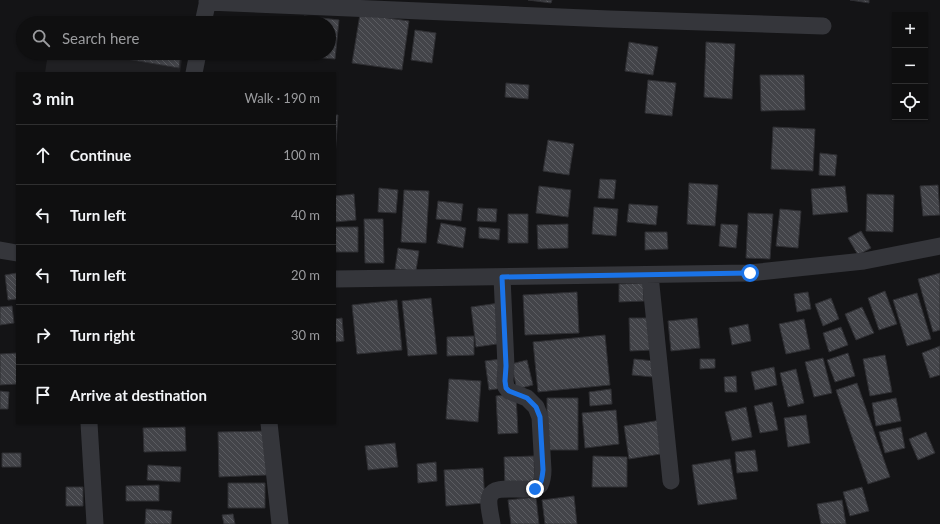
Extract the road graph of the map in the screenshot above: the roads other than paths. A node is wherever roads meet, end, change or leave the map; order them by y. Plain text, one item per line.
1 (208, 1) edge
2 (205, 16) edge
3 (823, 26) dead end
4 (197, 60) edge
5 (194, 72) edge
6 (940, 246) edge
7 (0, 250) edge
8 (16, 252) edge
9 (650, 275) junction
10 (502, 277) junction
11 (336, 279) edge
12 (89, 424) edge
13 (269, 424) edge
14 (671, 482) dead end
15 (95, 524) edge
16 (280, 524) edge
17 (492, 524) edge

1 - 2 street
1 - 3 street
4 - 5 street
6 - 9 street
7 - 8 street
9 - 10 street
9 - 14 street
10 - 11 street
10 - 17 street
12 - 15 street
13 - 16 street

